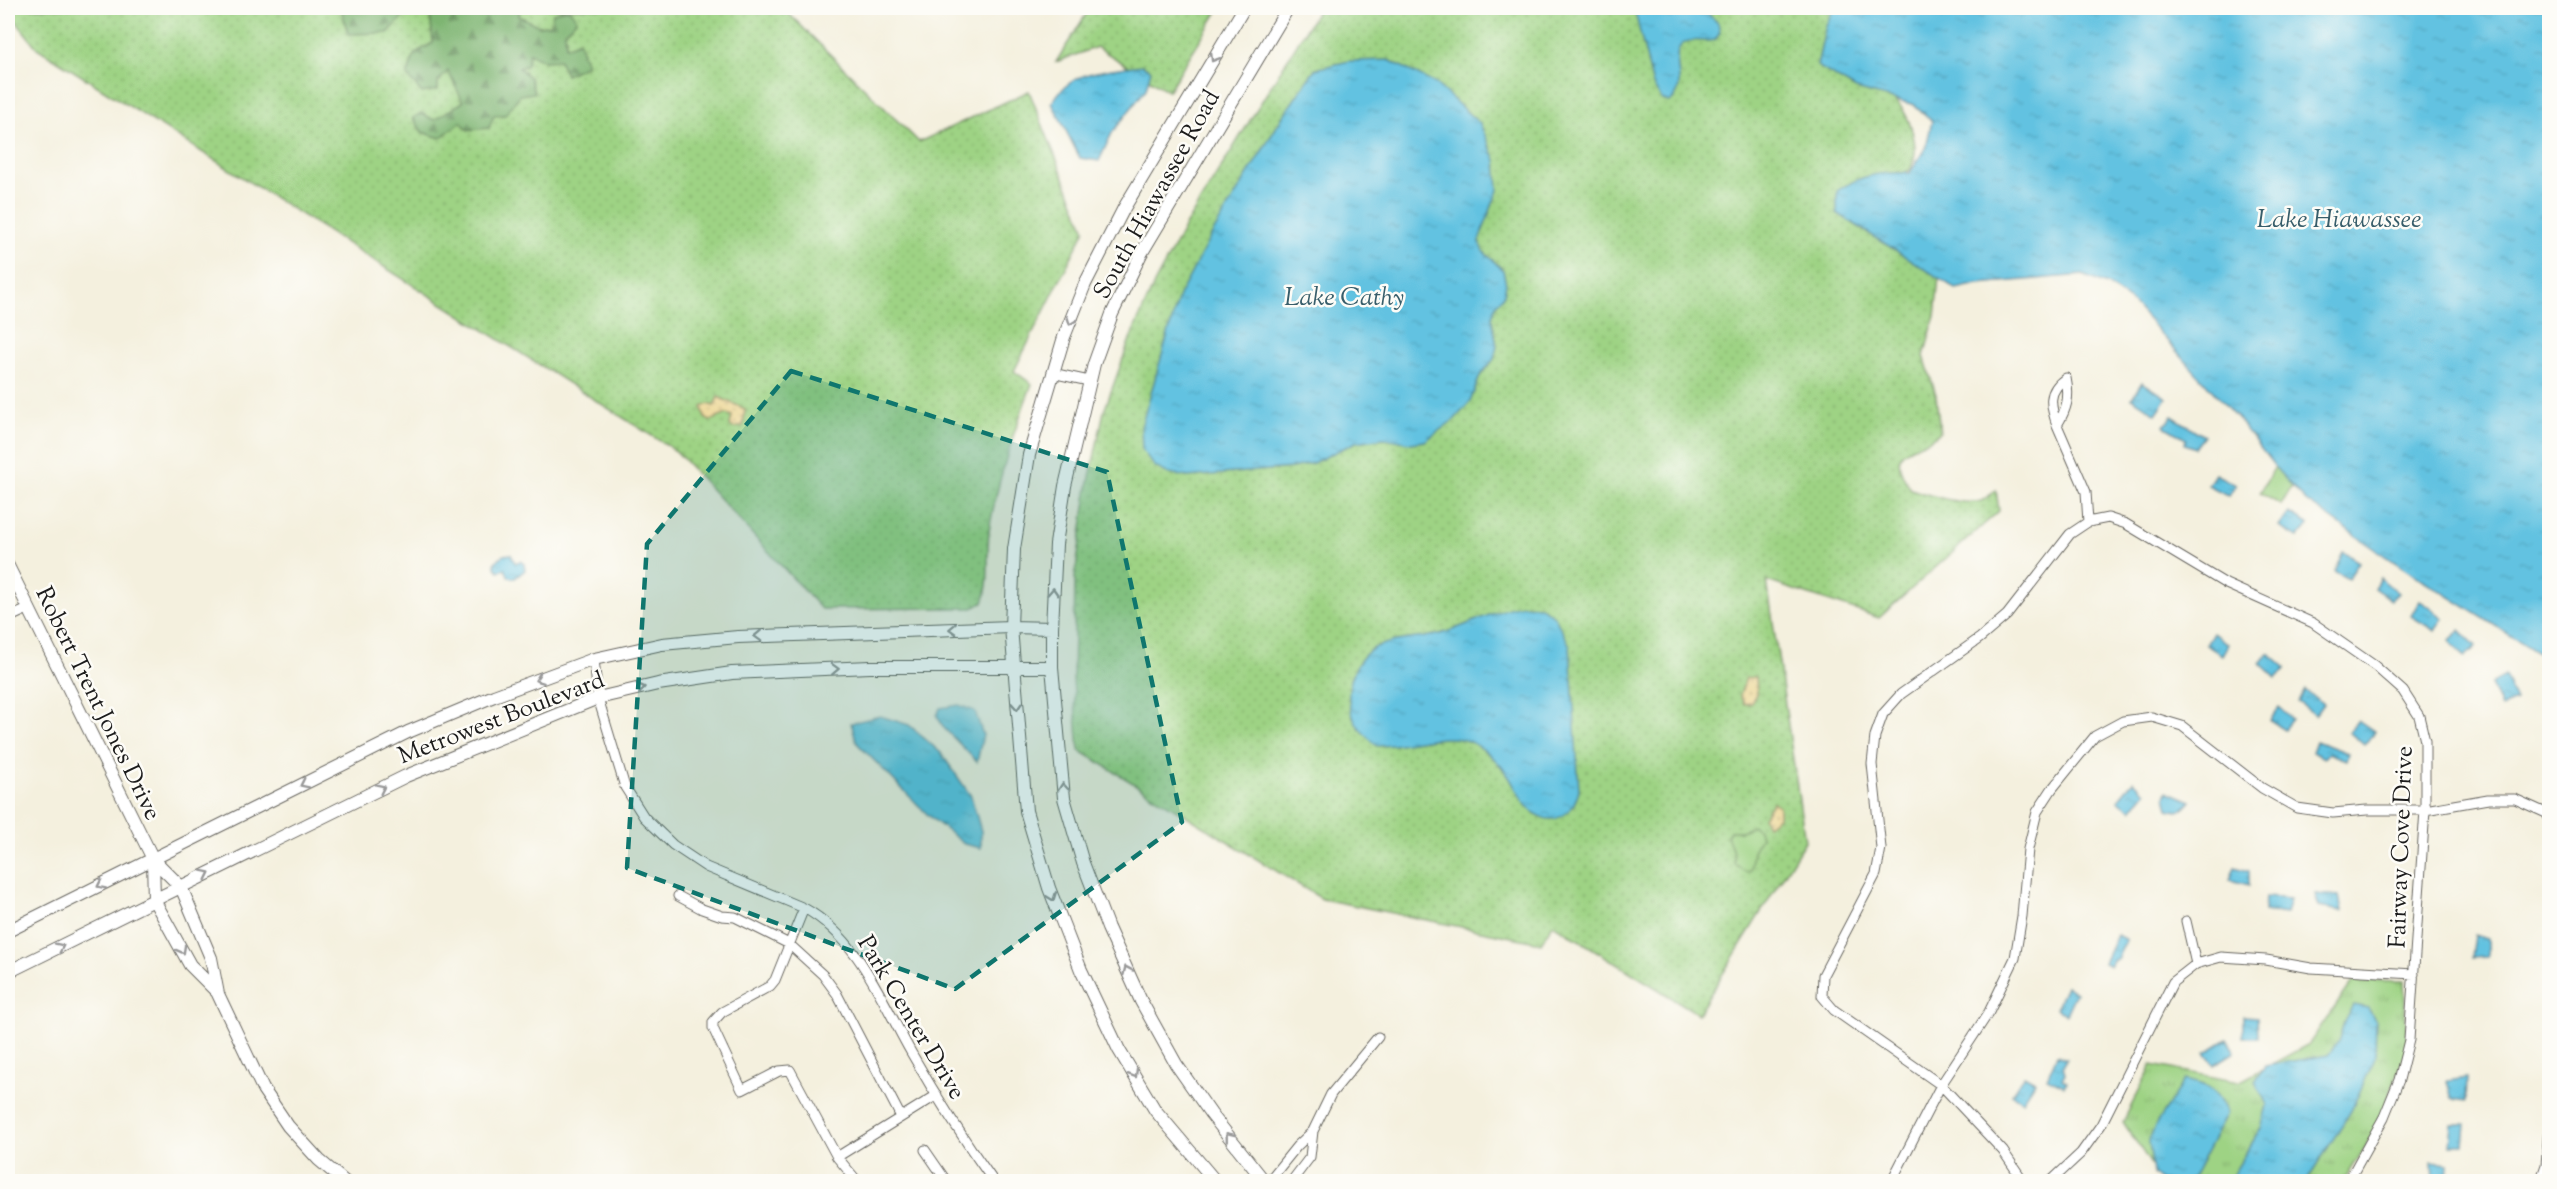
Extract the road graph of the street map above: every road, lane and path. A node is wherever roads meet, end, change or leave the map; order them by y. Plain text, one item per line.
1 (1244, 8) edge
2 (1288, 8) edge
3 (1052, 373) junction
4 (1089, 381) junction
5 (2057, 425) dead end
6 (2088, 522) junction
7 (8, 566) edge
8 (30, 608) junction
9 (8, 618) edge
10 (1011, 627) junction
11 (1052, 628) junction
12 (594, 659) junction
13 (1014, 665) junction
14 (1052, 667) junction
15 (598, 698) junction
16 (2425, 810) junction
17 (2550, 819) edge
18 (153, 859) junction
19 (181, 887) junction
20 (678, 896) dead end
21 (154, 900) junction
22 (804, 908) junction
23 (2186, 921) dead end
24 (8, 931) edge
25 (789, 944) junction
26 (2196, 964) junction
27 (8, 972) edge
28 (2414, 974) junction
29 (218, 994) junction
30 (1378, 1037) dead end
31 (1941, 1085) junction
32 (937, 1095) junction
33 (2550, 1113) edge
34 (901, 1117) junction
35 (1313, 1131) junction
36 (925, 1150) dead end
37 (837, 1157) junction
38 (345, 1182) edge
39 (858, 1182) edge
40 (947, 1182) edge
41 (994, 1182) edge
42 (1215, 1182) edge
43 (1267, 1182) edge
44 (1291, 1182) edge
45 (1891, 1182) edge
46 (2024, 1182) edge
47 (2050, 1182) edge
48 (2348, 1182) edge
49 (2540, 1182) edge

1 -> 3 street, South Hiawassee Road
2 - 4 street, South Hiawassee Road
3 - 4 street
3 - 10 street, South Hiawassee Road
11 -> 4 street, South Hiawassee Road
5 - 6 street
6 - 16 street, Fairway Cove Drive
6 - 31 street
7 - 8 street, Robert Trent Jones Drive
8 - 9 street
8 - 18 street, Robert Trent Jones Drive
10 - 11 street, Metrowest Boulevard
10 -> 12 street, Metrowest Boulevard
10 - 13 street, South Hiawassee Road
11 - 14 street, South Hiawassee Road
12 - 15 street, Park Center Drive
12 -> 18 street, Metrowest Boulevard
13 - 14 street, Metrowest Boulevard
15 -> 13 street, Metrowest Boulevard
13 -> 42 street, South Hiawassee Road
43 -> 14 street, South Hiawassee Road
19 -> 15 street, Metrowest Boulevard
15 - 22 street, Park Center Drive
16 - 17 street
16 - 28 street, Fairway Cove Drive
16 - 31 street
18 - 19 street, Robert Trent Jones Drive
18 - 21 street, Robert Trent Jones Drive
18 -> 24 street, Metrowest Boulevard
19 - 21 street, Metrowest Boulevard
19 - 29 street
20 - 25 street
27 -> 21 street, Metrowest Boulevard
21 -> 29 street
22 - 25 street
22 - 32 street, Park Center Drive
23 - 26 street
25 - 34 street
25 - 37 street
26 - 28 street
26 - 47 street
28 - 48 street, Fairway Cove Drive
29 - 38 street
30 - 35 street
31 - 45 street
31 - 46 street
32 - 34 street
32 - 41 street, Park Center Drive
33 - 49 street
34 - 37 street
35 - 43 street
35 - 44 street
36 - 40 street
37 - 39 street

